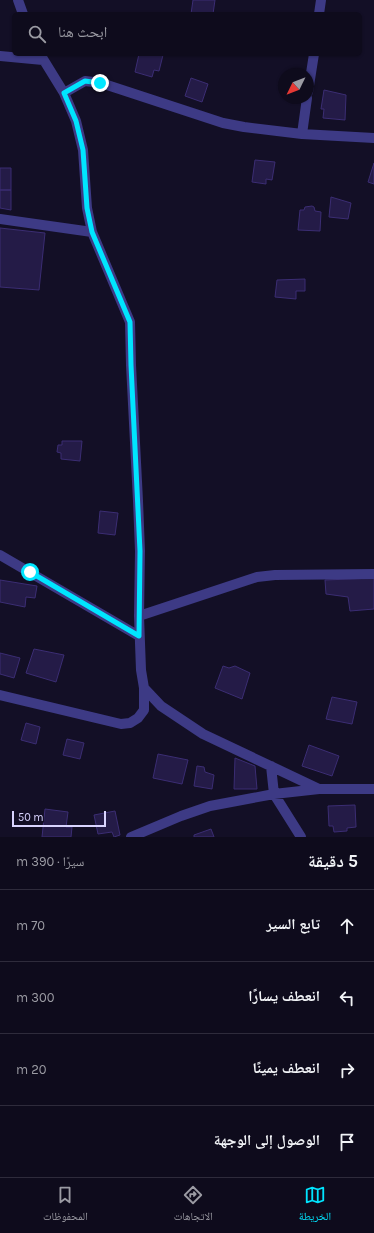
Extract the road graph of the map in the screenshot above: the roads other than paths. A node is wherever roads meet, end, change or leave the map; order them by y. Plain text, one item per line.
1 (18, 0) edge
2 (321, 0) edge
3 (22, 12) edge
4 (319, 12) edge
5 (0, 56) edge
6 (314, 56) edge
7 (42, 57) edge
8 (312, 68) edge
9 (64, 93) junction
10 (306, 104) edge
11 (302, 134) junction
12 (374, 138) edge
13 (0, 219) edge
14 (92, 232) junction
15 (0, 555) edge
16 (374, 574) edge
17 (139, 616) junction
18 (139, 636) junction
19 (144, 688) junction
20 (0, 695) edge
21 (271, 766) junction
22 (319, 789) junction
23 (374, 789) edge
24 (274, 794) junction
25 (131, 837) edge
26 (301, 837) edge

1 - 3 street
2 - 4 street
5 - 7 street
6 - 8 street
7 - 9 street
9 - 11 street
9 - 14 street
10 - 11 street
11 - 12 street
13 - 14 street
14 - 17 street
15 - 18 street
16 - 17 street
17 - 18 street
18 - 19 street
19 - 20 street
19 - 21 street
21 - 22 street
21 - 24 street
22 - 23 street
22 - 24 street
24 - 25 street
24 - 26 street

